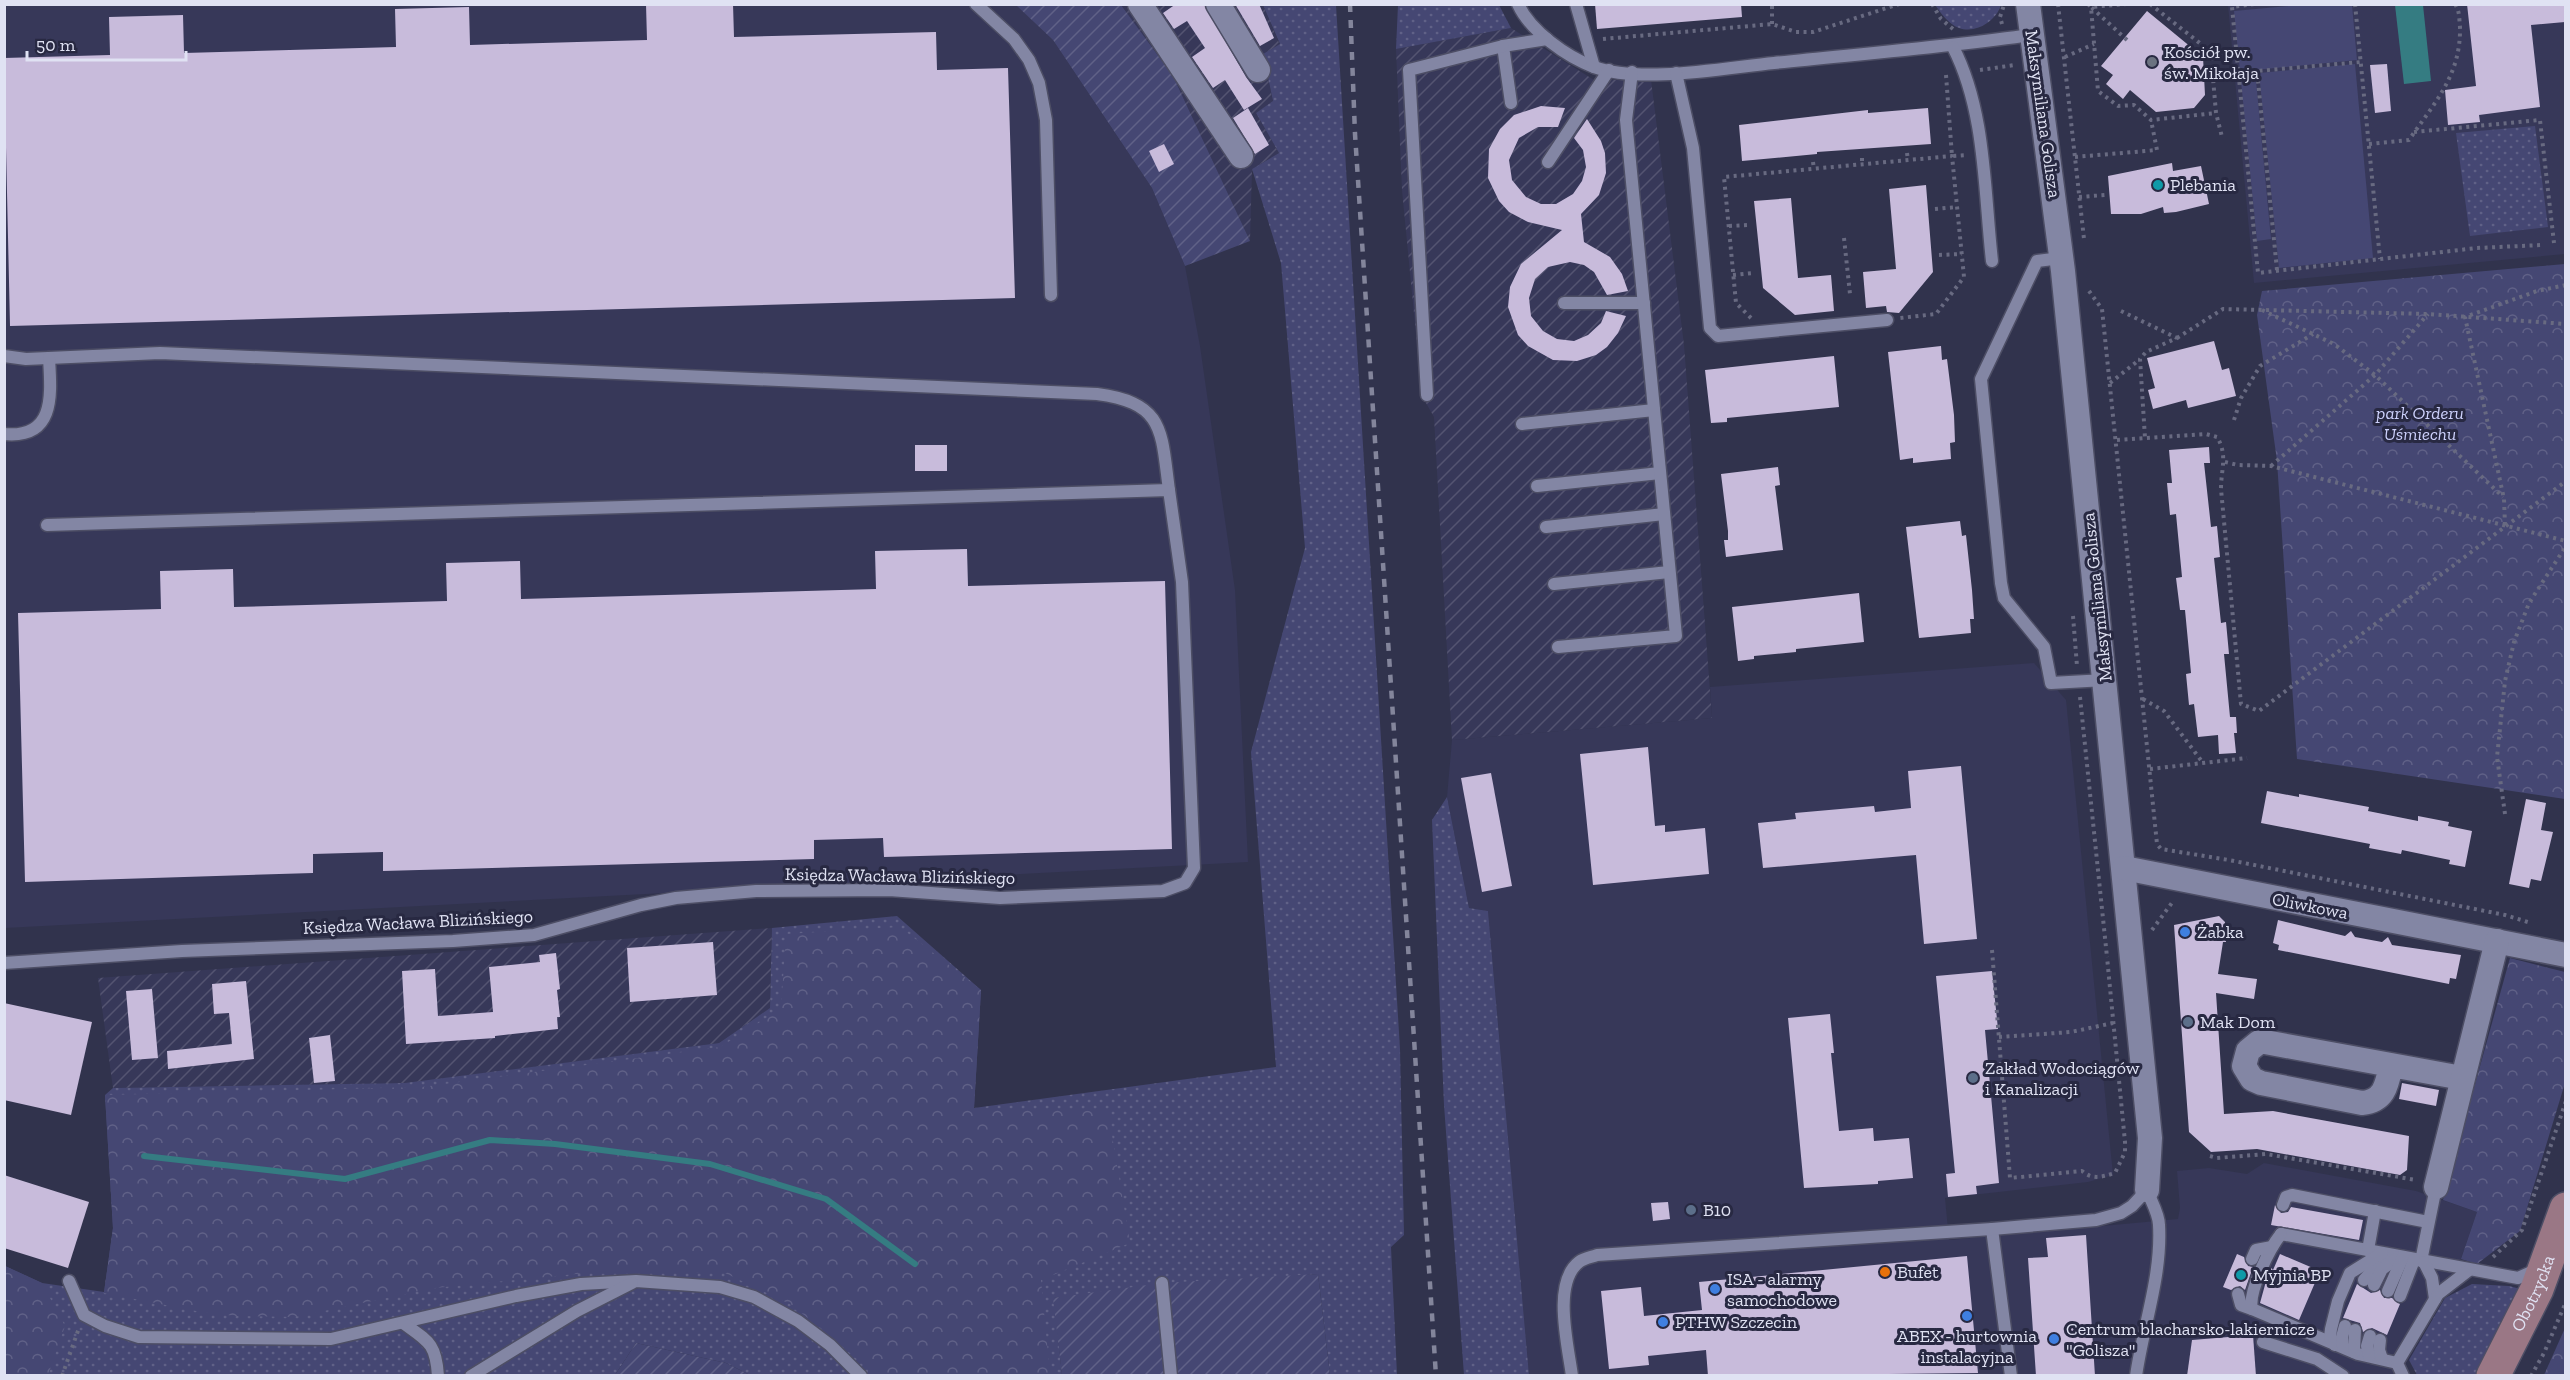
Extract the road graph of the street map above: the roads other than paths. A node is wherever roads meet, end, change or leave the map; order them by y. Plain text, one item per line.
1 (976, 4) edge
2 (1140, 4) edge
3 (1218, 4) edge
4 (1518, 4) edge
5 (1576, 4) edge
6 (2028, 4) edge
7 (2031, 34) junction
8 (1547, 39) junction
9 (1503, 46) junction
10 (1953, 47) junction
11 (1594, 67) junction
12 (1258, 70) dead end
13 (1609, 70) junction
14 (1632, 72) junction
15 (1676, 73) junction
16 (1511, 103) dead end
17 (1241, 156) dead end
18 (1548, 162) dead end
19 (2061, 258) junction
20 (1992, 261) dead end
21 (1051, 296) dead end
22 (1563, 303) dead end
23 (1644, 303) junction
24 (1887, 320) road end
25 (4, 356) edge
26 (49, 358) junction
27 (1427, 395) dead end
28 (1654, 410) junction
29 (1522, 424) dead end
30 (4, 434) edge
31 (1660, 474) junction
32 (1537, 486) dead end
33 (1169, 490) junction
34 (1664, 514) junction
35 (47, 525) dead end
36 (1546, 527) dead end
37 (1669, 572) junction
38 (1554, 584) dead end
39 (1558, 647) dead end
40 (2105, 680) junction
41 (2124, 868) junction
42 (2497, 941) junction
43 (2565, 955) edge
44 (4, 963) edge
45 (2391, 1065) junction
46 (2462, 1078) junction
47 (2425, 1184) joint
48 (2147, 1190) junction
49 (2283, 1205) dead end
50 (2565, 1209) edge
51 (2375, 1211) junction
52 (2428, 1222) junction
53 (1992, 1229) junction
54 (2272, 1247) junction
55 (2556, 1249) edge
56 (2368, 1250) junction
57 (2404, 1258) junction
58 (2252, 1259) dead end
59 (2473, 1270) junction
60 (69, 1281) dead end
61 (636, 1281) junction
62 (2369, 1282) dead end
63 (1162, 1283) dead end
64 (2394, 1293) dead end
65 (2238, 1294) dead end
66 (2435, 1299) junction
67 (2252, 1309) junction
68 (403, 1323) junction
69 (2350, 1328) dead end
70 (2263, 1342) dead end
71 (2344, 1348) junction
72 (2369, 1356) junction
73 (2382, 1359) junction
74 (2397, 1363) junction
75 (438, 1376) edge
76 (471, 1376) edge
77 (861, 1376) edge
78 (1171, 1376) edge
79 (1572, 1376) edge
80 (2011, 1376) edge
81 (2136, 1376) edge
82 (2343, 1376) edge
83 (2403, 1376) edge
84 (2493, 1376) edge
85 (2513, 1376) edge

1 - 21 lane
2 - 17 street
3 - 12 street
4 - 8 lane
5 - 11 lane
6 - 7 street, Maksymiliana Golisza
7 - 10 lane
7 - 19 street, Maksymiliana Golisza
8 - 9 lane
8 - 11 lane
9 - 16 lane
9 - 27 lane
10 - 15 lane
10 - 20 lane
11 - 13 lane
13 - 14 lane
13 - 18 lane
14 - 15 lane
14 - 23 lane
15 - 24 lane
19 - 40 street, Maksymiliana Golisza
19 - 40 lane
22 - 23 lane
23 - 28 lane
25 - 26 lane
26 - 30 lane
26 - 33 lane
28 - 29 lane
28 - 31 lane
31 - 32 lane
31 - 34 lane
33 - 35 lane
33 - 44 lane, Księdza Wacława Blizińskiego
34 - 36 lane
34 - 37 lane
37 - 38 lane
37 - 39 lane
40 - 41 street, Maksymiliana Golisza
41 - 42 street, Oliwkowa
41 - 48 street, Maksymiliana Golisza
42 - 43 street, Oliwkowa
42 - 46 street
45 - 45 street
45 - 46 street
46 - 47 street
47 - 52 lane
48 - 53 lane
48 - 81 lane
49 - 51 lane
50 - 55 street, Obotrycka
51 - 52 lane
51 - 56 lane
52 - 57 lane
53 - 79 lane
53 - 80 lane
54 - 56 lane
54 - 58 lane
54 - 67 lane
55 - 59 lane
55 - 84 street, Obotrycka
55 - 85 street, Obotrycka
56 - 57 lane
57 - 59 lane
57 - 62 lane
57 - 64 lane
57 - 66 lane
57 - 71 lane
59 - 66 lane
60 - 68 lane
61 - 68 lane
61 - 76 lane
61 - 77 lane
63 - 78 lane
65 - 67 lane
66 - 74 lane
67 - 71 lane
68 - 75 lane
69 - 71 lane
70 - 82 lane
71 - 72 lane
72 - 73 lane
72 - 73 lane
73 - 74 lane
74 - 83 lane

